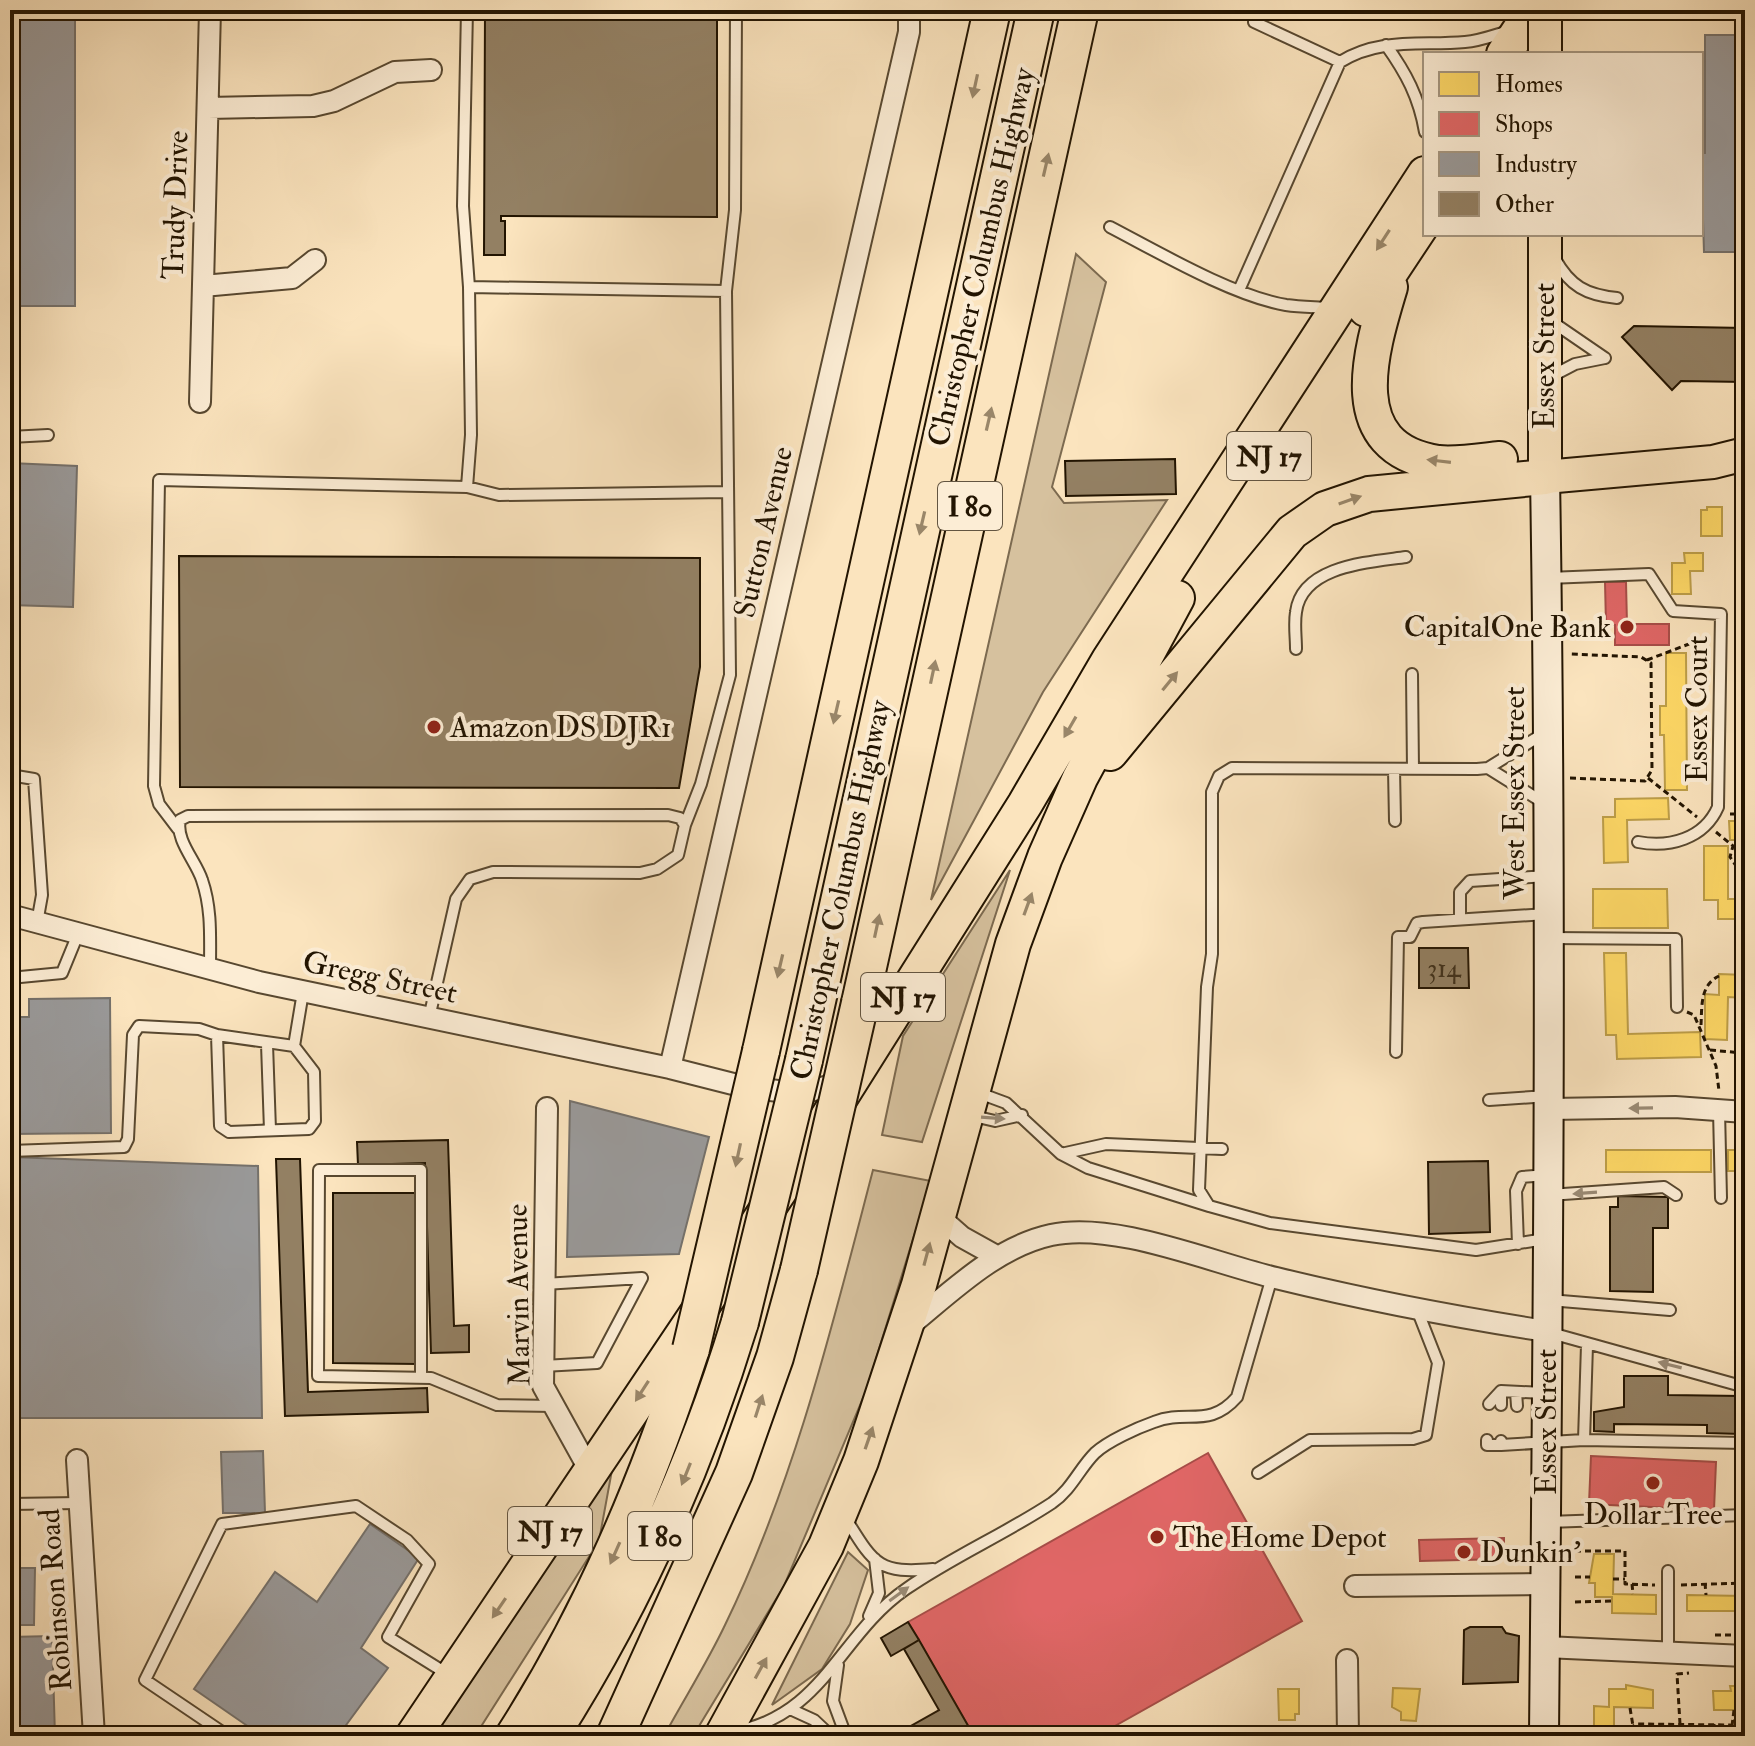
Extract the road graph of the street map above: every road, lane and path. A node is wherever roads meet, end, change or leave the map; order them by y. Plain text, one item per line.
1 (210, 10) edge
2 (467, 10) edge
3 (736, 10) edge
4 (909, 10) edge
5 (992, 10) edge
6 (1036, 10) edge
7 (1080, 10) edge
8 (1562, 10) edge
9 (1254, 22) dead end
10 (1527, 31) edge
11 (1386, 45) junction
12 (1543, 52) edge
13 (1340, 62) junction
14 (431, 70) dead end
15 (208, 108) junction
16 (1423, 120) edge
17 (1423, 177) edge
18 (1423, 223) edge
19 (1110, 227) dead end
20 (1545, 236) edge
21 (1545, 236) edge
22 (1400, 258) junction
23 (315, 260) dead end
24 (203, 286) junction
25 (469, 287) junction
26 (1240, 288) junction
27 (726, 291) junction
28 (1617, 298) dead end
29 (1339, 308) junction
30 (1544, 312) junction
31 (915, 363) junction
32 (1543, 382) junction
33 (200, 402) dead end
34 (48, 435) dead end
35 (10, 437) edge
36 (1745, 454) edge
37 (1545, 467) junction
38 (467, 487) junction
39 (727, 492) junction
40 (1406, 557) dead end
41 (1546, 578) junction
42 (1689, 644) dead end
43 (1296, 649) dead end
44 (1547, 653) junction
45 (1647, 660) junction
46 (1412, 674) dead end
47 (1548, 731) junction
48 (1488, 768) junction
49 (1394, 769) junction
50 (1413, 769) junction
51 (10, 775) edge
52 (1549, 777) junction
53 (1648, 778) junction
54 (859, 797) junction
55 (1067, 806) junction
56 (1549, 806) junction
57 (1726, 814) dead end
58 (1745, 814) edge
59 (1395, 821) dead end
60 (1706, 824) junction
61 (685, 825) junction
62 (178, 829) junction
63 (1638, 842) dead end
64 (1549, 876) junction
65 (1745, 879) edge
66 (10, 915) edge
67 (1460, 919) junction
68 (37, 923) junction
69 (1549, 926) junction
70 (78, 934) junction
71 (210, 969) junction
72 (1719, 976) dead end
73 (10, 978) edge
74 (303, 992) junction
75 (1677, 1007) joint
76 (429, 1018) junction
77 (1701, 1029) junction
78 (217, 1035) junction
79 (1745, 1035) edge
80 (267, 1044) junction
81 (294, 1046) junction
82 (1710, 1050) junction
83 (1396, 1052) dead end
84 (1743, 1053) edge
85 (865, 1058) junction
86 (670, 1068) junction
87 (741, 1086) junction
88 (1745, 1096) edge
89 (1489, 1100) dead end
90 (968, 1102) junction
91 (1550, 1102) junction
92 (547, 1108) dead end
93 (1721, 1110) junction
94 (1745, 1112) edge
95 (1022, 1115) junction
96 (270, 1130) junction
97 (1201, 1148) junction
98 (1222, 1149) dead end
99 (10, 1151) edge
100 (1061, 1154) junction
101 (793, 1170) junction
102 (1548, 1185) junction
103 (1676, 1195) dead end
104 (1721, 1198) dead end
105 (1209, 1206) junction
106 (937, 1215) junction
107 (1548, 1239) junction
108 (1518, 1244) junction
109 (998, 1257) junction
110 (1272, 1277) junction
111 (544, 1284) junction
112 (1547, 1300) junction
113 (1670, 1310) dead end
114 (1418, 1312) junction
115 (905, 1329) junction
116 (1546, 1331) junction
117 (1587, 1345) junction
118 (543, 1366) junction
119 (421, 1378) junction
120 (1745, 1387) edge
121 (1501, 1391) junction
122 (1516, 1392) junction
123 (1546, 1393) junction
124 (1489, 1404) dead end
125 (1501, 1405) dead end
126 (553, 1406) junction
127 (1517, 1406) dead end
128 (1487, 1440) dead end
129 (1584, 1440) junction
130 (1526, 1442) junction
131 (1745, 1443) edge
132 (77, 1460) dead end
133 (590, 1471) junction
134 (1258, 1473) dead end
135 (79, 1503) junction
136 (10, 1504) edge
137 (840, 1511) junction
138 (1745, 1515) edge
139 (1546, 1522) junction
140 (1575, 1551) dead end
141 (875, 1558) junction
142 (935, 1568) junction
143 (1668, 1571) dead end
144 (1575, 1577) dead end
145 (1590, 1577) dead end
146 (1613, 1579) dead end
147 (1625, 1579) junction
148 (687, 1582) junction
149 (1705, 1583) junction
150 (1744, 1583) edge
151 (1545, 1584) junction
152 (1632, 1584) junction
153 (1355, 1586) dead end
154 (1658, 1588) dead end
155 (1677, 1592) dead end
156 (1633, 1594) dead end
157 (1706, 1595) dead end
158 (1743, 1596) dead end
159 (1612, 1601) dead end
160 (1575, 1602) dead end
161 (867, 1622) junction
162 (1545, 1647) junction
163 (1668, 1652) junction
164 (1745, 1656) edge
165 (1347, 1660) dead end
166 (839, 1661) junction
167 (1690, 1673) dead end
168 (452, 1677) junction
169 (1630, 1708) dead end
170 (790, 1709) junction
171 (1734, 1710) dead end
172 (1745, 1713) edge
173 (1650, 1724) junction
174 (1681, 1724) junction
175 (1714, 1724) junction
176 (1733, 1724) junction
177 (1633, 1726) junction
178 (1614, 1732) dead end
179 (723, 1735) edge
180 (1624, 1735) edge
181 (94, 1736) edge
182 (228, 1736) edge
183 (413, 1736) edge
184 (514, 1736) edge
185 (550, 1736) edge
186 (590, 1736) edge
187 (615, 1736) edge
188 (831, 1736) edge
189 (846, 1736) edge
190 (1348, 1736) edge
191 (1544, 1736) edge
192 (1651, 1736) edge
193 (1683, 1736) edge
194 (1714, 1736) edge
195 (1739, 1736) edge

1 - 15 street, Trudy Drive
2 - 25 lane
3 - 27 lane
4 - 86 street, Sutton Avenue
5 -> 31 highway, Christopher Columbus Highway / I 80
6 -> 54 highway, Christopher Columbus Highway / I 80
148 -> 7 highway, Christopher Columbus Highway / I 80, bridge
8 - 10 highway
9 - 13 lane
10 - 11 lane
10 - 12 main road, bridge
11 - 13 lane
11 - 16 lane
13 - 26 lane
14 - 15 street
15 - 24 street, Trudy Drive
17 -> 29 highway, NJ 17
18 - 22 highway, NJ 17
19 - 26 lane
20 - 28 lane
21 - 30 main road, Essex Street
37 -> 22 highway
22 - 55 highway, NJ 17
23 - 24 street
24 - 33 street, Trudy Drive
25 - 27 lane
25 - 38 lane
26 - 29 lane
27 - 39 lane
29 -> 85 highway, NJ 17
30 - 32 main road, Essex Street
30 - 32 lane
31 - 54 highway
31 -> 184 highway, Christopher Columbus Highway / I 80, bridge
32 - 37 main road, Essex Street
34 - 35 lane
36 - 37 main road
37 - 41 main road, West Essex Street
55 -> 37 highway
38 - 39 lane
38 - 62 lane
39 - 61 lane
40 - 43 lane
41 - 44 main road, West Essex Street
41 - 60 lane, Essex Court
42 - 45 path
44 - 45 path
44 - 47 main road, West Essex Street
45 - 53 path
46 - 50 lane
47 - 48 lane
47 - 52 main road, West Essex Street
48 - 50 lane
48 - 56 lane
49 - 50 lane
49 - 59 lane
49 - 97 lane
51 - 68 lane
52 - 53 path
52 - 56 main road, West Essex Street
53 - 60 path
54 -> 185 highway, Christopher Columbus Highway / I 80, bridge
90 -> 55 highway, NJ 17
56 - 64 main road, West Essex Street
57 - 58 path
60 - 63 lane, Essex Court
60 - 65 path
61 - 62 lane
61 - 76 lane
62 - 71 lane
64 - 67 lane
64 - 69 main road, West Essex Street
66 - 68 street, Gregg Street
67 - 69 lane
67 - 83 lane
68 - 70 street, Gregg Street
69 - 75 lane
69 - 91 main road, West Essex Street
70 - 71 street, Gregg Street
70 - 73 lane
71 - 74 street, Gregg Street
72 - 77 path
74 - 76 street, Gregg Street
74 - 81 lane
75 - 77 path
76 - 86 street, Gregg Street
77 - 82 path
78 - 80 lane
78 - 96 lane
78 - 99 lane
79 - 84 path
80 - 81 lane
80 - 96 lane
81 - 96 lane
82 - 84 path
82 - 93 path
84 - 88 path
85 - 87 street, Gregg Street
85 - 101 highway, NJ 17
86 - 87 street, Gregg Street
87 - 101 street, Gregg Street
89 - 91 lane
90 - 95 lane
90 -> 95 lane
90 - 106 highway, NJ 17
93 -> 91 street
91 - 102 main road, Essex Street
92 - 111 street, Marvin Avenue
93 - 94 street
93 - 104 lane
95 - 100 lane
97 - 98 lane
97 - 100 lane
97 - 105 lane
100 - 105 lane
101 -> 133 highway, NJ 17
103 -> 102 lane
102 - 107 main road, Essex Street
102 - 108 lane
105 - 108 lane
106 - 109 street
115 -> 106 highway, NJ 17
107 - 108 lane
107 - 112 main road, Essex Street
109 - 110 street
109 - 115 street
110 - 114 street
110 - 142 lane
111 - 118 street, Marvin Avenue
111 - 118 lane
112 - 113 lane
112 - 116 main road, Essex Street
114 - 116 street
114 - 134 lane
137 -> 115 highway, NJ 17
116 - 117 lane
116 - 123 main road, Essex Street
120 -> 117 lane
117 - 129 lane
118 - 126 street, Marvin Avenue
119 - 119 lane
119 - 126 lane
121 - 122 lane
121 - 124 lane
121 - 125 lane
122 - 123 lane
122 - 127 lane
123 - 130 main road, Essex Street
126 - 133 street, Marvin Avenue
128 - 130 lane
129 - 130 lane
129 - 131 lane
130 - 139 main road, Essex Street
132 - 135 street, Robinson Road
133 -> 168 highway, NJ 17
135 - 136 lane
135 - 181 street, Robinson Road
137 - 141 lane
179 -> 137 highway, NJ 17
138 - 139 lane
139 - 151 main road, Essex Street
140 - 147 path
141 - 142 lane
141 - 161 lane
161 -> 142 lane
143 - 163 lane
144 - 145 path
146 - 147 path
147 - 152 path
148 - 186 highway, Christopher Columbus Highway / I 80
148 - 187 highway, Christopher Columbus Highway / I 80
149 - 150 path
149 - 155 path
149 - 157 path
150 - 158 path
151 - 153 street
151 - 162 main road, Essex Street
152 - 154 path
152 - 156 path
159 - 160 path
161 - 166 lane
162 - 163 street
162 - 191 main road, Essex Street
163 - 164 street
165 - 190 street
166 - 170 lane
166 - 189 lane
167 - 174 path
168 - 182 lane
168 - 183 highway, NJ 17
169 - 177 path
170 - 179 lane
170 - 188 lane
171 - 176 path
172 - 176 path
173 - 174 path
173 - 177 path
173 - 192 path
174 - 175 path
174 - 193 path
175 - 176 path
175 - 194 path
176 - 195 path
177 - 180 path
178 - 180 path

